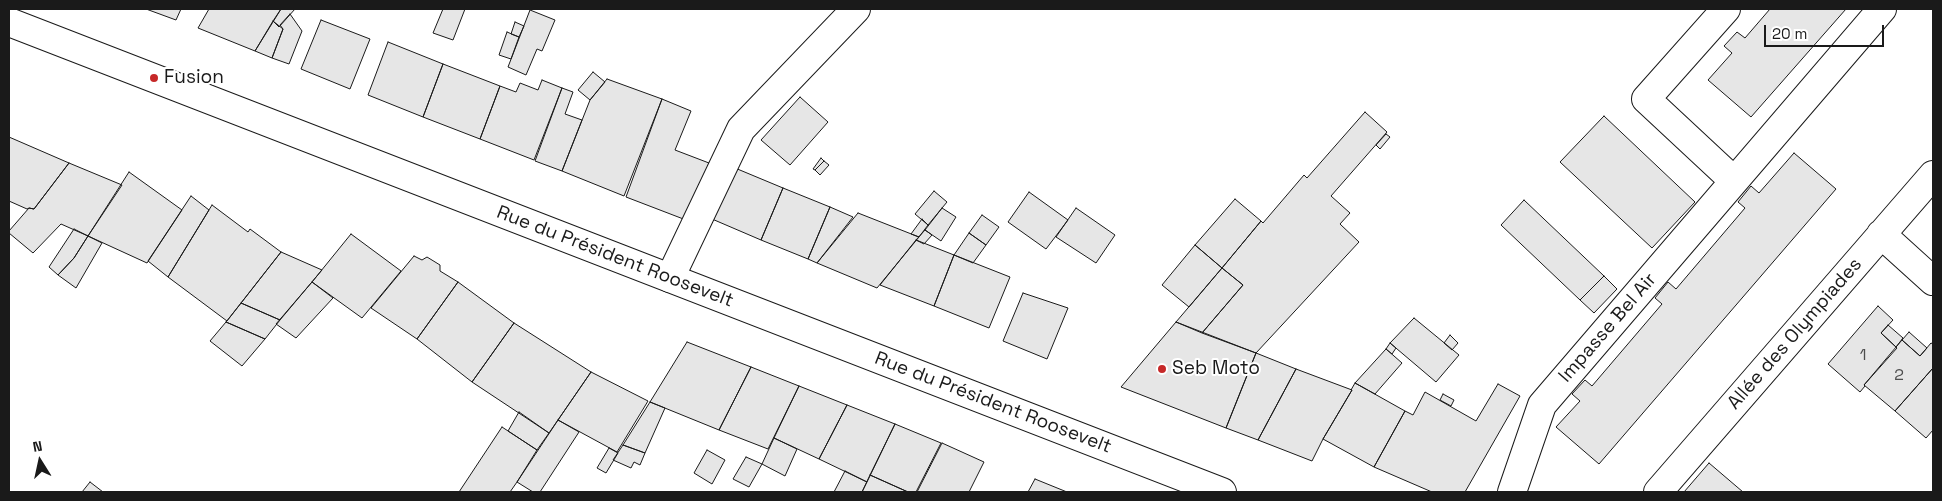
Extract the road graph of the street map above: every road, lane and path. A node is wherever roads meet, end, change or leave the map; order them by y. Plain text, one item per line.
1 (856, 9) edge
2 (1726, 9) edge
3 (1882, 9) edge
4 (9, 22) edge
5 (1933, 175) edge
6 (1734, 182) junction
7 (1881, 234) junction
8 (670, 278) junction
9 (1933, 281) edge
10 (1222, 492) edge
11 (1512, 492) edge
12 (1658, 492) edge

1 - 8 main road
2 - 6 main road
3 - 6 main road, Impasse Bel Air
4 - 8 main road, Rue du Président Roosevelt
5 - 7 main road, Allée des Olympiades
6 - 11 main road, Impasse Bel Air
7 - 9 main road
7 - 12 main road, Allée des Olympiades
8 - 10 main road, Rue du Président Roosevelt

